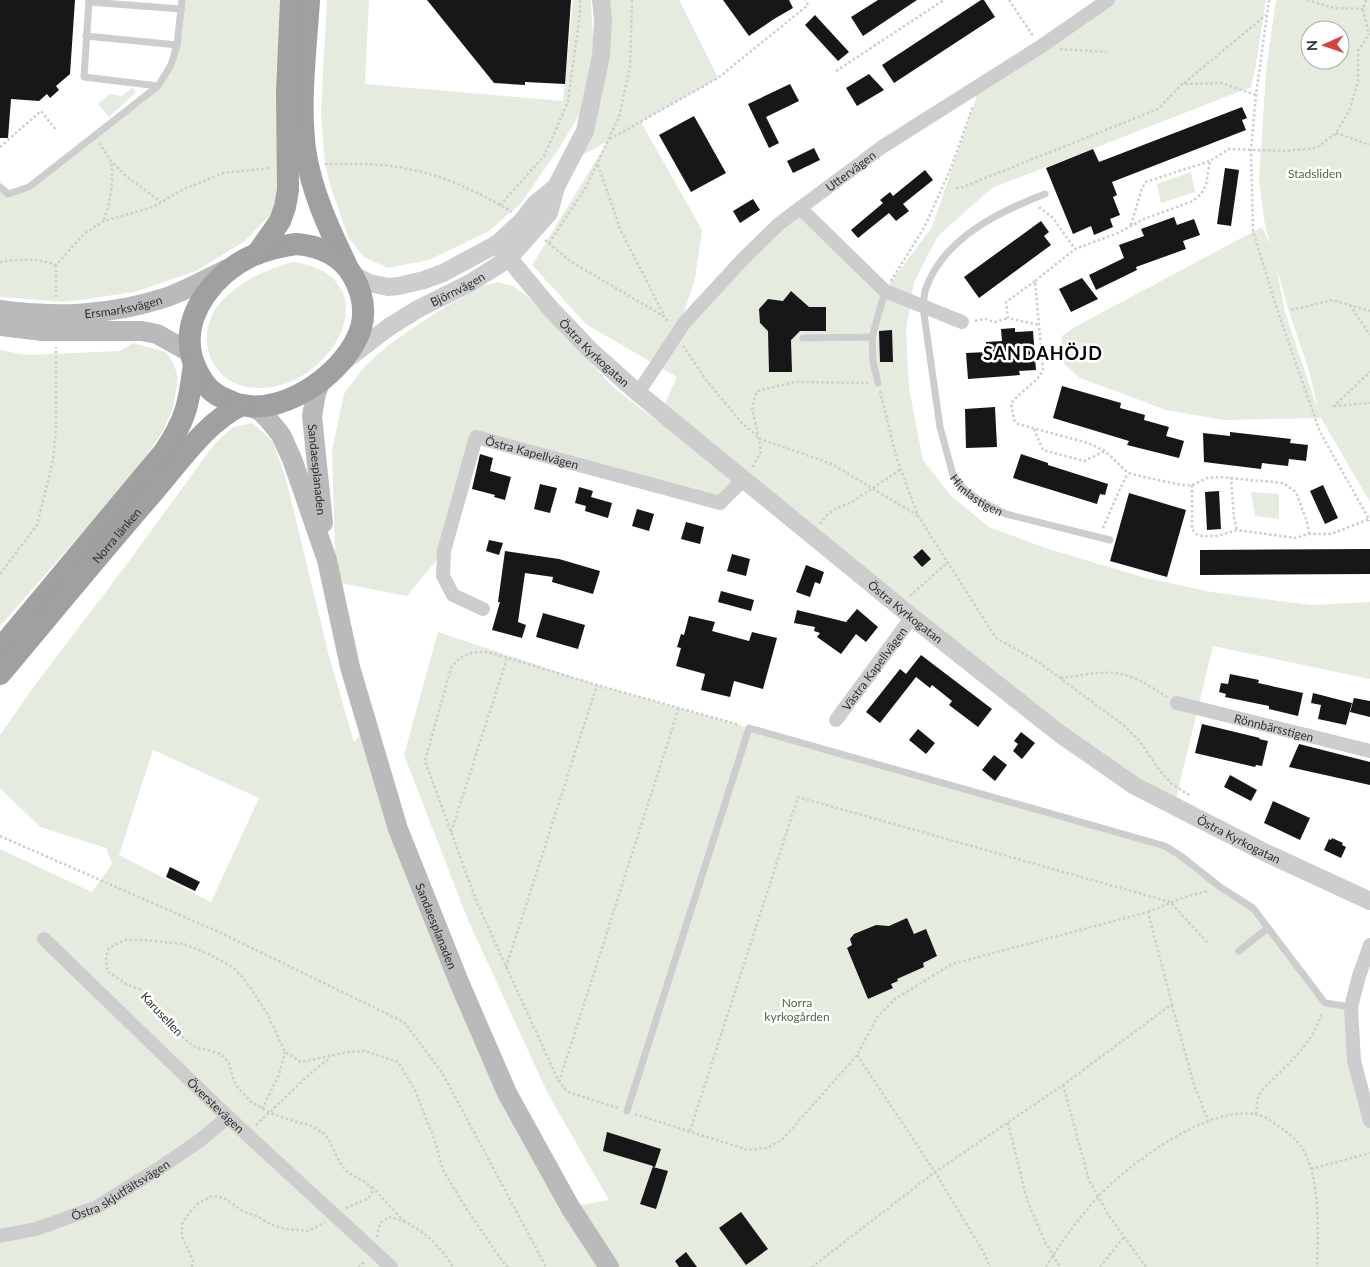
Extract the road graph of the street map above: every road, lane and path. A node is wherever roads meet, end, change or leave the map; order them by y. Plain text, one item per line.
1 (182, 0) edge
2 (291, 0) edge
3 (309, 0) edge
4 (580, 0) edge
5 (602, 0) edge
6 (632, 0) edge
7 (805, 0) edge
8 (944, 0) edge
9 (1009, 0) edge
10 (1108, 0) edge
11 (1269, 0) edge
12 (1307, 0) edge
13 (1366, 0) edge
14 (89, 1) edge
15 (181, 9) junction
16 (1363, 9) junction
17 (1267, 14) junction
18 (1370, 35) edge
19 (86, 36) junction
20 (177, 45) junction
21 (1040, 47) junction
22 (1106, 52) dead end
23 (836, 71) dead end
24 (981, 84) junction
25 (1182, 84) junction
26 (158, 86) junction
27 (1256, 95) junction
28 (56, 130) dead end
29 (1336, 133) junction
30 (94, 136) junction
31 (609, 140) junction
32 (1370, 145) edge
33 (0, 147) edge
34 (1251, 149) junction
35 (111, 161) junction
36 (1210, 161) junction
37 (325, 164) dead end
38 (598, 164) junction
39 (275, 168) dead end
40 (0, 187) edge
41 (956, 188) dead end
42 (1045, 194) dead end
43 (1027, 201) junction
44 (161, 202) junction
45 (500, 205) junction
46 (800, 208) junction
47 (104, 221) junction
48 (528, 226) junction
49 (1131, 226) junction
50 (549, 243) junction
51 (497, 244) junction
52 (1075, 249) junction
53 (247, 259) junction
54 (508, 259) junction
55 (0, 262) edge
56 (56, 266) junction
57 (350, 272) junction
58 (1035, 282) junction
59 (885, 291) junction
60 (56, 304) dead end
61 (1350, 305) junction
62 (923, 307) junction
63 (0, 310) edge
64 (1291, 310) dead end
65 (1370, 311) edge
66 (665, 317) junction
67 (1008, 318) junction
68 (962, 322) joint
69 (1039, 325) junction
70 (0, 326) edge
71 (676, 335) junction
72 (1370, 335) edge
73 (872, 337) junction
74 (803, 338) dead end
75 (56, 345) dead end
76 (192, 359) junction
77 (1370, 372) edge
78 (328, 375) junction
79 (878, 383) junction
80 (638, 393) junction
81 (1370, 402) edge
82 (245, 405) junction
83 (1034, 428) junction
84 (760, 439) junction
85 (1104, 452) junction
86 (901, 469) junction
87 (1128, 473) junction
88 (1231, 477) junction
89 (743, 480) junction
90 (1192, 485) junction
91 (875, 489) junction
92 (918, 516) junction
93 (1370, 520) edge
94 (1237, 530) junction
95 (1309, 534) junction
96 (811, 535) junction
97 (1099, 538) junction
98 (1110, 540) dead end
99 (326, 560) junction
100 (948, 562) junction
101 (0, 574) edge
102 (898, 606) junction
103 (483, 609) dead end
104 (912, 617) junction
105 (0, 649) edge
106 (507, 658) junction
107 (0, 674) edge
108 (1060, 678) junction
109 (597, 685) junction
110 (1177, 704) joint
111 (679, 707) junction
112 (836, 720) dead end
113 (749, 728) junction
114 (1370, 750) edge
115 (1194, 798) dead end
116 (451, 833) junction
117 (0, 836) edge
118 (1220, 887) junction
119 (1170, 902) junction
120 (1370, 902) edge
121 (1148, 912) junction
122 (1268, 928) junction
123 (44, 939) dead end
124 (1207, 942) dead end
125 (1370, 945) edge
126 (1239, 951) dead end
127 (506, 968) junction
128 (1325, 1003) junction
129 (1172, 1004) junction
130 (1351, 1007) junction
131 (285, 1052) junction
132 (857, 1055) junction
133 (331, 1057) junction
134 (559, 1082) junction
135 (1063, 1085) junction
136 (262, 1109) junction
137 (627, 1111) junction
138 (270, 1113) junction
139 (1256, 1114) junction
140 (228, 1116) junction
141 (1208, 1120) junction
142 (1370, 1121) edge
143 (1008, 1123) junction
144 (690, 1132) junction
145 (246, 1134) junction
146 (1370, 1153) edge
147 (1310, 1169) junction
148 (934, 1172) junction
149 (371, 1186) junction
150 (1098, 1197) junction
151 (334, 1216) junction
152 (405, 1222) junction
153 (0, 1236) edge
154 (1124, 1237) junction
155 (377, 1254) junction
156 (1053, 1255) junction
157 (192, 1267) edge
158 (358, 1267) edge
159 (391, 1267) edge
160 (453, 1267) edge
161 (509, 1267) edge
162 (546, 1267) edge
163 (609, 1267) edge
164 (812, 1267) edge
165 (990, 1267) edge
166 (1046, 1267) edge
167 (1060, 1267) edge
168 (1100, 1267) edge
169 (1146, 1267) edge
170 (1317, 1267) edge

1 - 15 lane
2 - 53 highway
3 - 57 highway
4 - 45 path
5 - 48 street, Björnvägen
6 - 31 path
7 - 31 path
8 - 23 path
9 - 21 path
10 - 21 street, Uttervägen
11 - 17 path
12 - 16 path
13 - 16 path
14 - 15 lane
14 - 19 lane
15 - 20 lane
16 - 18 path
17 - 25 path
17 - 27 path
18 - 29 path
19 - 20 lane
19 - 26 lane
20 - 26 lane
21 - 22 path
21 - 24 street, Uttervägen
24 - 46 street, Uttervägen
24 - 59 path
25 - 27 path
25 - 41 path
26 - 30 lane
27 - 34 path
28 - 33 path
29 - 32 path
29 - 34 path
30 - 35 path
30 - 40 lane
31 - 38 path
34 - 36 path
34 - 93 path
35 - 44 path
35 - 47 path
36 - 49 path
36 - 49 path
37 - 45 path
38 - 50 path
38 - 66 path
39 - 44 path
42 - 43 lane, Himlastigen
43 - 52 path
43 - 62 lane, Himlastigen
44 - 47 path
45 - 48 path
46 - 59 street
46 - 71 street, Uttervägen
47 - 56 path
48 - 50 path
48 - 51 street, Björnvägen
48 - 54 street, Björnvägen
49 - 52 path
50 - 66 path
51 - 54 street, Östra Kyrkogatan
51 - 57 street, Björnvägen
52 - 58 path
53 - 57 highway
53 - 63 main road, Ersmarksvägen
53 - 76 highway
54 - 78 street, Björnvägen
54 - 80 street, Östra Kyrkogatan
55 - 56 path
56 - 60 path
57 - 78 highway
58 - 67 path
58 - 69 path
59 - 62 street
59 - 73 lane
61 - 64 path
61 - 65 path
61 - 72 path
62 - 68 street
62 - 97 lane, Himlastigen
66 - 71 path
67 - 68 path
67 - 69 path
69 - 83 path
70 - 76 main road, Ersmarksvägen
71 - 80 street, Uttervägen
71 - 84 path
73 - 74 lane
73 - 79 lane
75 - 101 path
76 - 82 highway
76 - 105 highway, Norra länken
77 - 81 path
78 - 82 highway
78 - 99 main road, Sandaesplanaden
79 - 84 path
79 - 86 path
80 - 89 street, Östra Kyrkogatan
82 - 99 main road, Sandaesplanaden
82 - 107 highway, Norra länken
83 - 85 path
83 - 85 path
84 - 89 path
84 - 91 path
85 - 87 path
86 - 91 path
86 - 92 path
87 - 90 path
87 - 97 path
88 - 90 path
88 - 94 path
88 - 95 path
89 - 96 street, Östra Kyrkogatan
89 - 103 street, Östra Kapellvägen
90 - 94 path
91 - 92 path
91 - 96 path
92 - 100 path
93 - 95 path
94 - 95 path
96 - 102 street, Östra Kyrkogatan
97 - 98 lane, Himlastigen
99 - 163 main road, Sandaesplanaden
100 - 102 path
100 - 108 path
102 - 104 street, Östra Kyrkogatan
104 - 112 street, Västra Kapellvägen
104 - 120 street, Östra Kyrkogatan
106 - 109 path
106 - 116 path
106 - 116 path
108 - 110 path
108 - 115 path
109 - 111 path
109 - 127 path
110 - 114 street, Rönnbärsstigen
111 - 113 path
111 - 134 path
113 - 118 lane
113 - 137 lane
116 - 127 path
117 - 162 path
118 - 119 path
118 - 122 lane
119 - 121 path
119 - 124 path
119 - 144 path
121 - 129 path
121 - 132 path
122 - 126 lane
122 - 128 lane
123 - 140 street, Överstevägen
125 - 130 street
127 - 134 path
128 - 130 lane
128 - 139 path
129 - 135 path
129 - 141 path
130 - 142 street
131 - 133 path
131 - 136 path
131 - 136 path, Karusellen
132 - 144 path
132 - 148 path
133 - 138 path
133 - 161 path
134 - 137 path
135 - 143 path
135 - 150 path
136 - 138 path, Karusellen
137 - 144 path
138 - 145 path
138 - 149 path, Karusellen
139 - 141 path
139 - 147 path
140 - 145 street, Överstevägen
140 - 153 street, Östra skjutfältsvägen
141 - 150 path
143 - 148 path
143 - 156 path
145 - 151 street, Överstevägen
146 - 147 path
147 - 170 path
148 - 164 path
148 - 165 path
149 - 151 path
149 - 152 path, Karusellen
150 - 154 path
150 - 156 path
151 - 155 street, Överstevägen
151 - 157 path
152 - 155 path
152 - 160 path
154 - 168 path
154 - 169 path
155 - 158 path
155 - 159 street, Överstevägen
156 - 166 path
156 - 167 path

